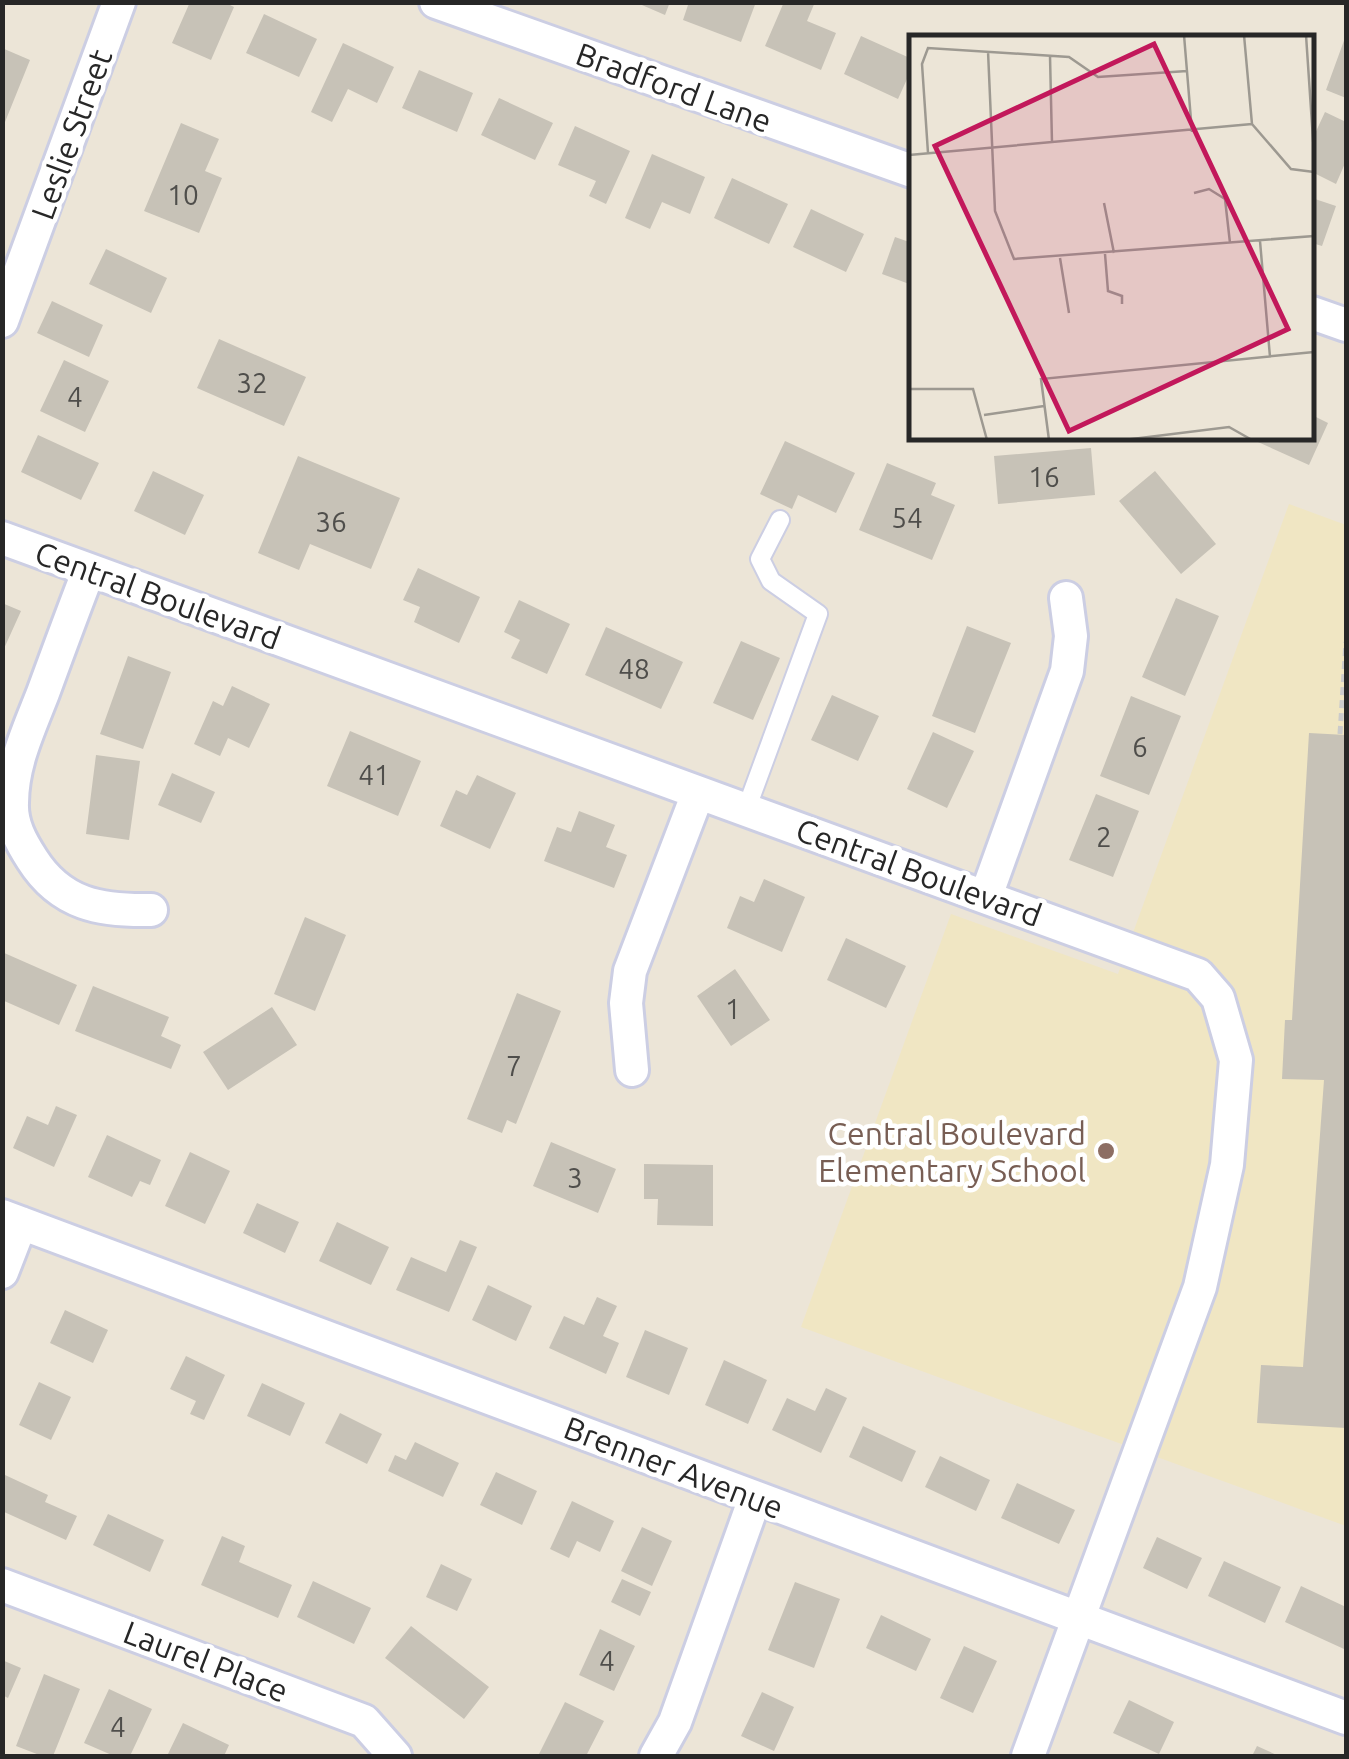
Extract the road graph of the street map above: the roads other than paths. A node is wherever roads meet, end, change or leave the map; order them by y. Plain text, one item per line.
1 (118, 2) edge
2 (436, 2) edge
3 (909, 170) edge
4 (1314, 313) edge
5 (2, 321) edge
6 (1346, 325) edge
7 (780, 520) dead end
8 (2, 538) edge
9 (89, 570) junction
10 (1066, 598) dead end
11 (698, 792) junction
12 (746, 810) junction
13 (986, 896) junction
14 (151, 910) dead end
15 (632, 1070) dead end
16 (12, 1219) edge
17 (2, 1272) edge
18 (756, 1498) junction
19 (2, 1585) edge
20 (1080, 1618) junction
21 (1346, 1718) edge
22 (395, 1756) edge
23 (656, 1756) edge
24 (1028, 1756) edge

1 - 5 street, Leslie Street
2 - 3 street, Bradford Lane
4 - 6 street
7 - 12 lane
8 - 9 street, Central Boulevard
9 - 11 street, Central Boulevard
9 - 14 street
10 - 13 street
11 - 12 street, Central Boulevard
11 - 15 street
12 - 13 street, Central Boulevard
13 - 20 street, Central Boulevard
16 - 17 street
16 - 18 street, Brenner Avenue
18 - 20 street, Brenner Avenue
18 - 23 street
19 - 22 street, Laurel Place
20 - 21 street, Brenner Avenue
20 - 24 street, Central Boulevard

